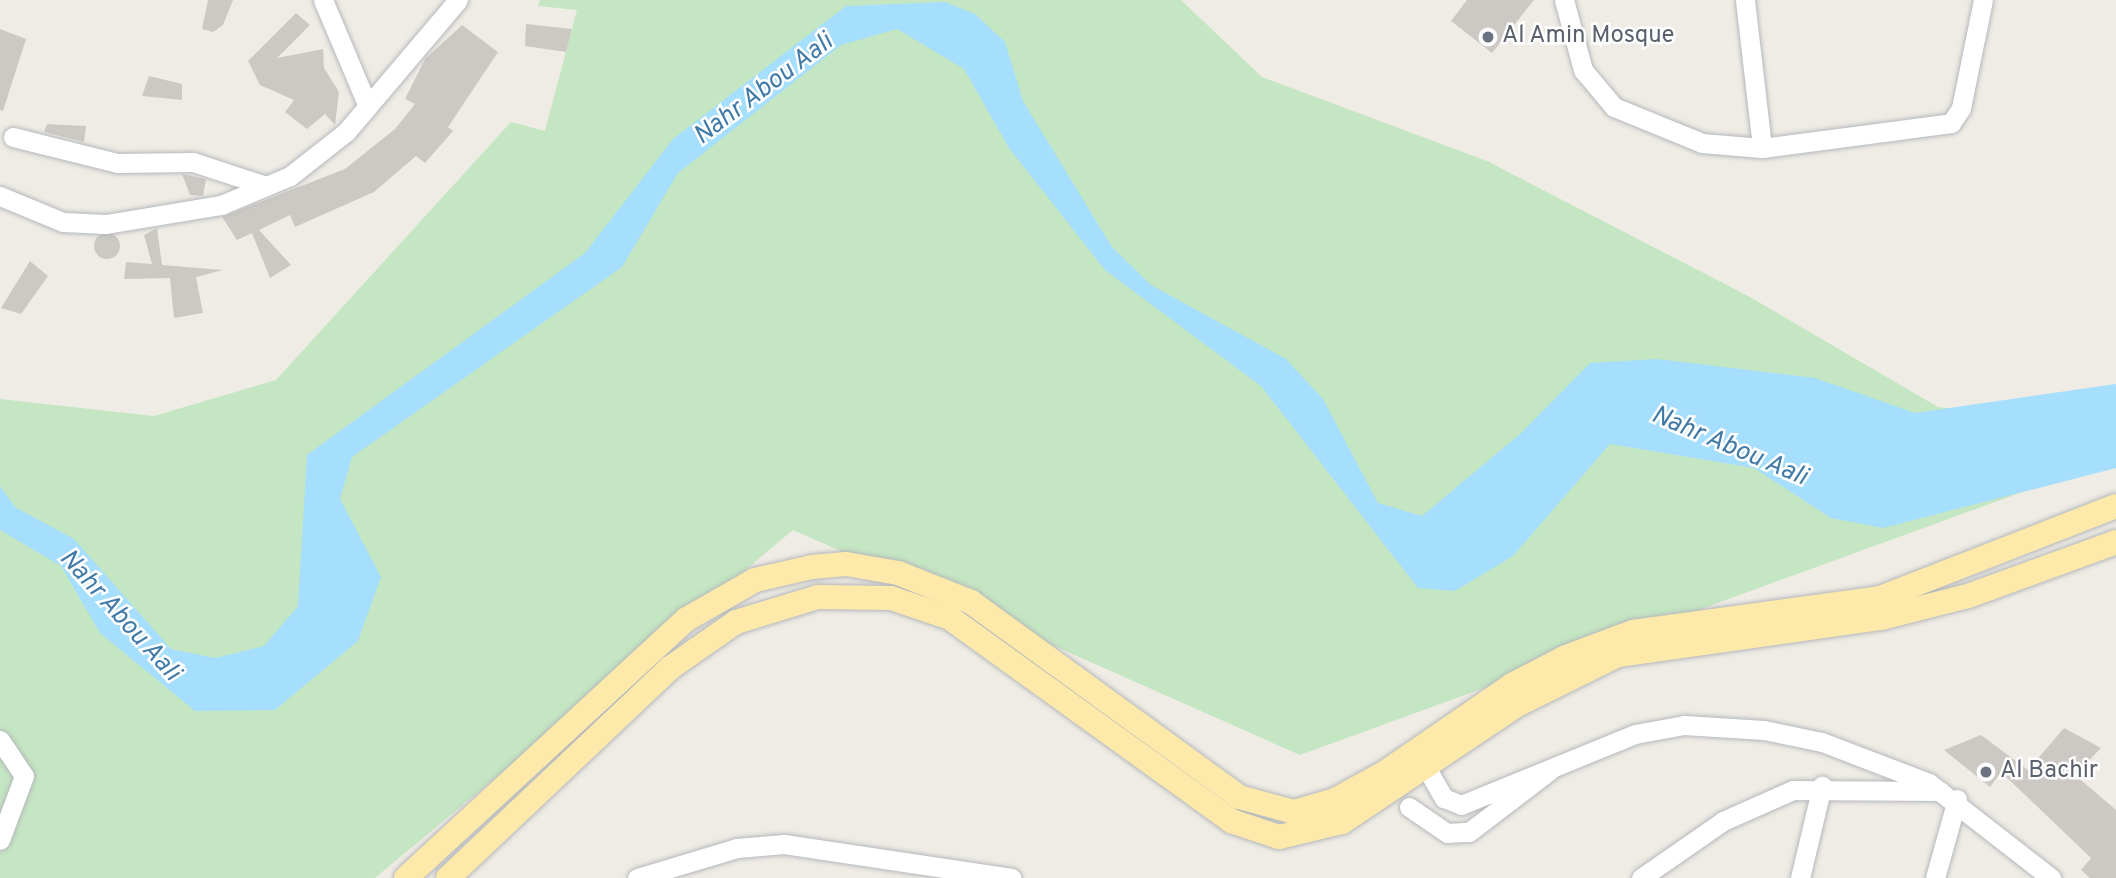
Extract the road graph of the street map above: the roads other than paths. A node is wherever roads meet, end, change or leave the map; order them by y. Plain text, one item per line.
1 (323, 0) edge
2 (458, 0) edge
3 (1564, 0) edge
4 (1745, 0) edge
5 (1983, 0) edge
6 (367, 104) junction
7 (13, 137) dead end
8 (1762, 148) junction
9 (265, 186) junction
10 (0, 196) edge
11 (2116, 506) edge
12 (2116, 525) edge
13 (2116, 542) edge
14 (1968, 596) junction
15 (620, 677) junction
16 (640, 697) junction
17 (0, 740) edge
18 (1559, 761) junction
19 (1427, 768) junction
20 (1822, 786) junction
21 (1950, 795) junction
22 (1409, 807) dead end
23 (0, 840) edge
24 (679, 872) edge
25 (406, 878) edge
26 (448, 878) edge
27 (638, 878) edge
28 (1011, 878) edge
29 (1641, 878) edge
30 (1800, 878) edge
31 (1935, 878) edge
32 (2051, 878) edge

1 - 6 street
2 - 6 street
3 - 8 street
4 - 8 street
5 - 8 street
6 - 9 street
7 - 9 street
9 - 10 street
11 - 15 main road
12 - 14 main road
13 - 14 main road
14 - 19 main road
15 - 16 main road
15 - 25 main road
16 - 19 main road
16 - 26 main road
17 - 23 street
18 - 19 street
18 - 21 street
18 - 22 street
20 - 21 street
20 - 29 street
20 - 30 street
21 - 31 street
21 - 32 street
24 - 27 street
24 - 28 street

